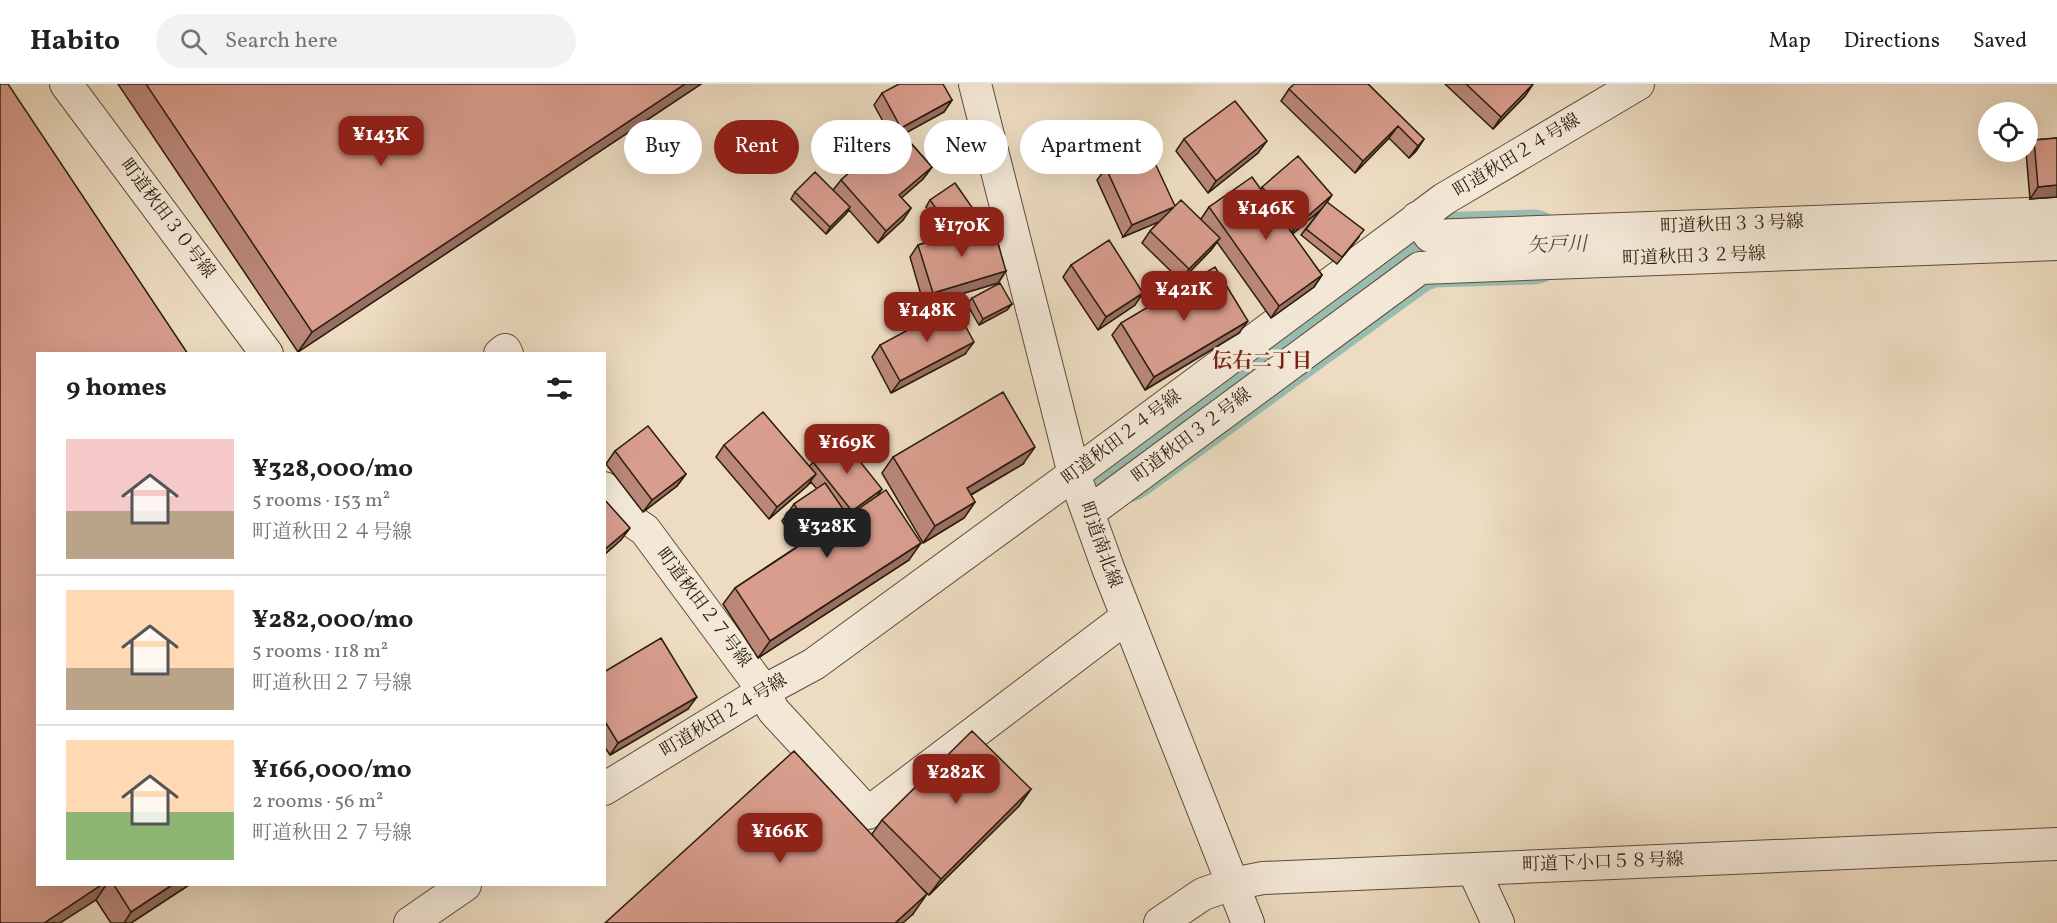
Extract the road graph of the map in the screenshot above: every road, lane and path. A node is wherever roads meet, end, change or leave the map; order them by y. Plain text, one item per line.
1 (66, 84) edge
2 (975, 84) edge
3 (1638, 84) edge
4 (2057, 213) edge
5 (1418, 218) junction
6 (2057, 244) edge
7 (266, 352) edge
8 (1074, 474) junction
9 (606, 491) edge
10 (1088, 513) junction
11 (1127, 617) junction
12 (764, 691) junction
13 (606, 788) edge
14 (2057, 844) edge
15 (1473, 869) junction
16 (1232, 884) junction
17 (464, 886) edge
18 (410, 923) edge
19 (1160, 923) edge
20 (1248, 923) edge
21 (1498, 923) edge

1 - 7 street, 町道秋田３０号線
2 - 8 street, 町道南北線
3 - 5 street, 町道秋田２４号線
4 - 5 street, 町道秋田３３号線
5 - 8 street, 町道秋田２４号線
6 - 10 street, 町道秋田３２号線
8 - 10 street, 町道南北線
8 - 12 street, 町道秋田２４号線
9 - 12 street, 町道秋田２７号線
10 - 11 street, 町道南北線
11 - 12 street, 町道秋田２７号線
11 - 16 street, 町道南北線
12 - 13 street, 町道秋田２４号線
14 - 15 street, 町道下小口５８号線
15 - 16 street, 町道下小口５８号線
15 - 21 street
16 - 19 street, 町道下小口５８号線
16 - 20 street, 町道南北線
17 - 18 street

